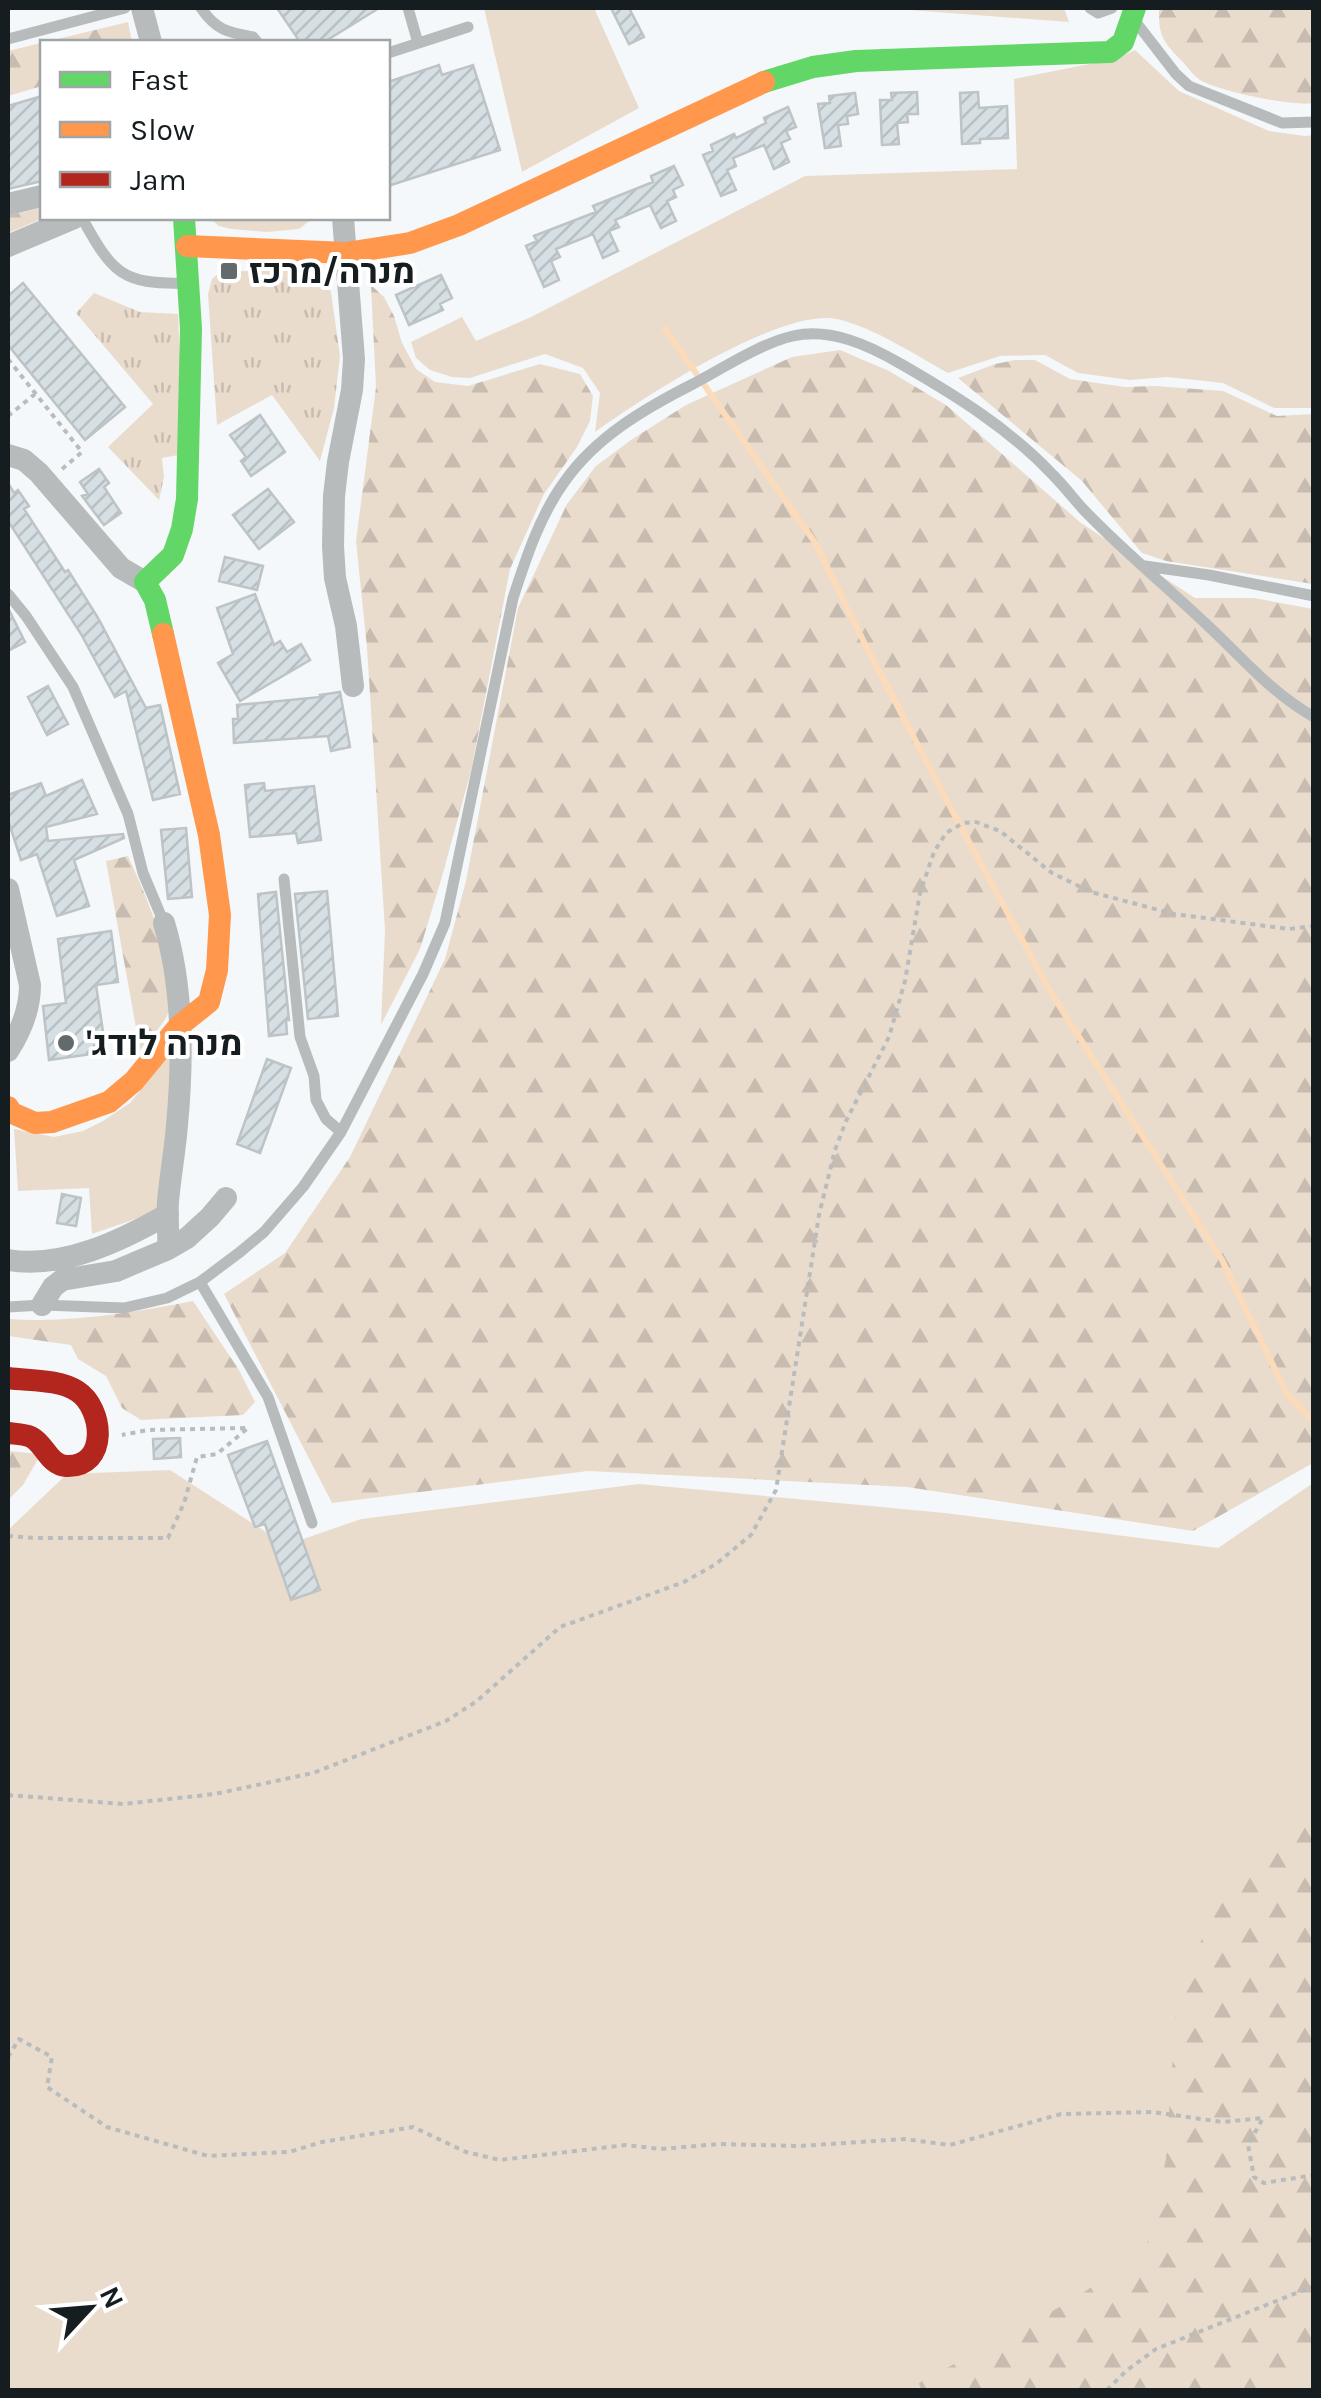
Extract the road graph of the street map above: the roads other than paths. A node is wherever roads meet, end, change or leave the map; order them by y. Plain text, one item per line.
1 (124, 8) edge
2 (142, 8) edge
3 (200, 8) edge
4 (408, 8) edge
5 (1090, 8) edge
6 (1112, 8) edge
7 (1134, 13) edge
8 (468, 27) dead end
9 (8, 39) edge
10 (150, 40) edge
11 (255, 40) edge
12 (418, 43) junction
13 (390, 52) edge
14 (1314, 122) edge
15 (40, 196) edge
16 (8, 204) edge
17 (69, 220) edge
18 (83, 220) edge
19 (184, 220) edge
20 (343, 220) edge
21 (8, 246) edge
22 (187, 246) junction
23 (346, 253) junction
24 (190, 283) junction
25 (8, 454) edge
26 (1144, 566) junction
27 (145, 582) junction
28 (8, 594) edge
29 (1314, 596) edge
30 (353, 686) dead end
31 (1314, 717) edge
32 (284, 879) dead end
33 (8, 889) edge
34 (164, 924) joint
35 (179, 1026) junction
36 (8, 1051) edge
37 (8, 1107) edge
38 (340, 1132) junction
39 (226, 1198) dead end
40 (168, 1214) junction
41 (168, 1249) junction
42 (8, 1260) edge
43 (200, 1282) junction
44 (42, 1305) junction
45 (8, 1307) edge
46 (8, 1378) edge
47 (8, 1433) edge
48 (312, 1523) dead end

1 - 9 lane
2 - 10 street
3 - 11 lane
4 - 12 lane
5 - 6 lane
7 - 14 lane
7 - 23 street
8 - 12 lane
12 - 13 lane
15 - 16 street
17 - 21 street
18 - 24 lane
19 - 22 street
20 - 23 street
22 - 23 street
22 - 24 street
23 - 30 street
24 - 27 street
25 - 27 street
26 - 29 lane
26 - 31 lane
26 - 38 lane
27 - 35 street
28 - 34 lane
32 - 38 lane
33 - 36 street
34 - 35 street
35 - 37 street
35 - 40 street
38 - 43 lane
39 - 41 street
40 - 41 street
40 - 42 street
41 - 44 street
43 - 44 lane
43 - 48 lane
44 - 45 lane
46 - 47 street

